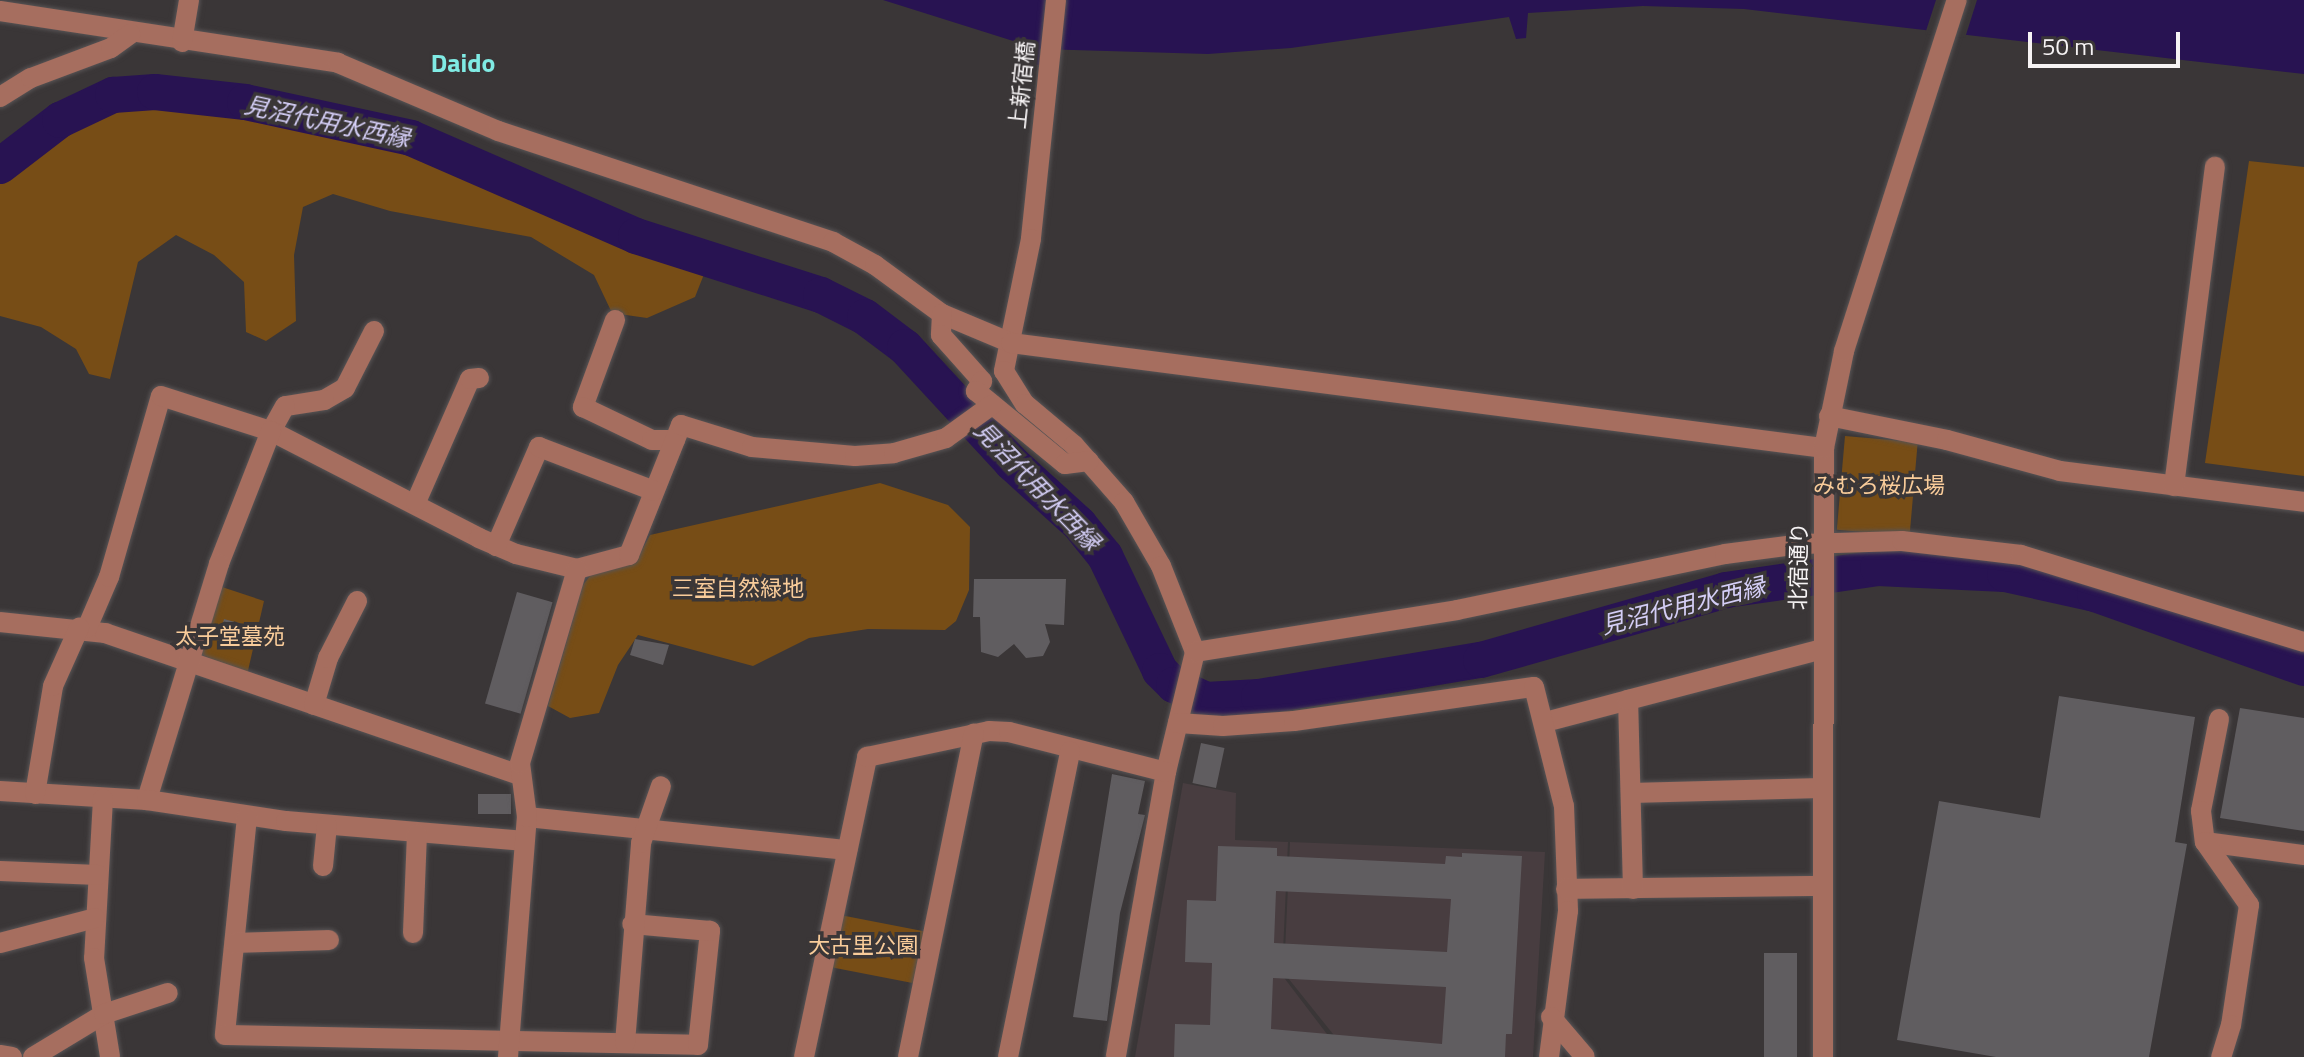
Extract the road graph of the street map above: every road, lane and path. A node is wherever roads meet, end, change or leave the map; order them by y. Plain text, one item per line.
1 (189, 0) edge
2 (1056, 0) edge
3 (1957, 0) edge
4 (0, 11) edge
5 (130, 34) junction
6 (182, 42) junction
7 (0, 97) edge
8 (2215, 167) dead end
9 (942, 314) junction
10 (615, 320) dead end
11 (374, 331) dead end
12 (1011, 343) junction
13 (479, 378) dead end
14 (992, 405) junction
15 (1829, 416) junction
16 (271, 431) junction
17 (675, 440) junction
18 (1824, 448) junction
19 (1089, 461) junction
20 (2174, 486) junction
21 (654, 491) junction
22 (416, 502) junction
23 (2304, 502) edge
24 (496, 546) junction
25 (1824, 548) junction
26 (577, 569) junction
27 (357, 601) dead end
28 (0, 622) edge
29 (83, 628) junction
30 (2304, 642) edge
31 (1822, 649) junction
32 (1193, 661) junction
33 (189, 662) junction
34 (1628, 700) junction
35 (314, 705) junction
36 (1179, 717) junction
37 (2219, 719) dead end
38 (1545, 722) junction
39 (974, 734) junction
40 (1070, 751) junction
41 (1166, 772) junction
42 (520, 775) junction
43 (661, 786) dead end
44 (1821, 788) junction
45 (0, 791) edge
46 (1631, 793) junction
47 (35, 794) junction
48 (103, 799) junction
49 (147, 800) junction
50 (247, 817) junction
51 (527, 817) junction
52 (327, 825) junction
53 (644, 829) junction
54 (417, 834) junction
55 (522, 841) junction
56 (2205, 842) junction
57 (847, 850) junction
58 (2304, 855) edge
59 (323, 866) dead end
60 (0, 871) edge
61 (98, 875) junction
62 (1821, 886) junction
63 (1566, 889) junction
64 (1633, 889) junction
65 (95, 918) junction
66 (632, 924) junction
67 (413, 933) dead end
68 (329, 940) dead end
69 (0, 943) edge
70 (235, 943) junction
71 (168, 993) dead end
72 (104, 1014) junction
73 (1551, 1017) junction
74 (625, 1043) junction
75 (255, 1048) edge
76 (508, 1049) edge
77 (0, 1055) edge
78 (12, 1057) edge
79 (33, 1057) edge
80 (110, 1057) edge
81 (804, 1057) edge
82 (908, 1057) edge
83 (1008, 1057) edge
84 (1116, 1057) edge
85 (1549, 1057) edge
86 (1585, 1057) edge
87 (1823, 1057) edge
88 (2221, 1057) edge

1 - 6 street
2 - 12 street, 上新宿橋
3 - 15 street, 北宿通り
4 - 5 street
5 - 6 street
5 - 7 street
6 - 9 street
8 - 20 street
9 - 12 street
9 - 14 street
10 - 17 street
11 - 16 street
12 - 18 street
12 - 19 street, 上新宿橋
13 - 22 street
14 - 17 street
14 - 19 street
15 - 18 street, 北宿通り
15 - 20 street
16 - 22 street
16 - 29 street
16 - 33 street
17 - 21 street
18 - 25 street, 北宿通り
19 - 32 street, 上新宿橋
20 - 23 street
21 - 24 street
21 - 26 street
22 - 24 street
24 - 26 street
25 - 30 street
25 - 31 street, 北宿通り
25 - 32 street
26 - 42 street
27 - 35 street
28 - 29 street
29 - 33 street
29 - 47 street
31 - 34 street
31 - 44 street, 北宿通り
32 - 36 street
33 - 35 street
33 - 49 street
34 - 38 street
34 - 46 street
35 - 42 street
36 - 38 street
36 - 41 street
37 - 56 street
38 - 63 street
39 - 40 street
39 - 57 street
39 - 82 street
40 - 41 street
40 - 83 street
41 - 84 street
42 - 51 street
43 - 53 street
44 - 46 street
44 - 62 street, 北宿通り
45 - 47 street
46 - 64 street
47 - 48 street
48 - 49 street
48 - 61 street
49 - 50 street
50 - 52 street
50 - 70 street
51 - 53 street
51 - 55 street
52 - 54 street
52 - 59 street
53 - 57 street
53 - 66 street
54 - 55 street
54 - 67 street
55 - 76 street
56 - 58 street
56 - 88 street
57 - 81 street
60 - 61 street
61 - 65 street
62 - 64 street
62 - 87 street, 北宿通り
63 - 64 street
63 - 73 street
65 - 69 street
65 - 72 street
66 - 74 street
66 - 74 street
68 - 70 street
70 - 75 street
71 - 72 street
72 - 79 street
72 - 80 street
73 - 85 street
73 - 86 street
74 - 76 street
75 - 76 street
77 - 78 street

